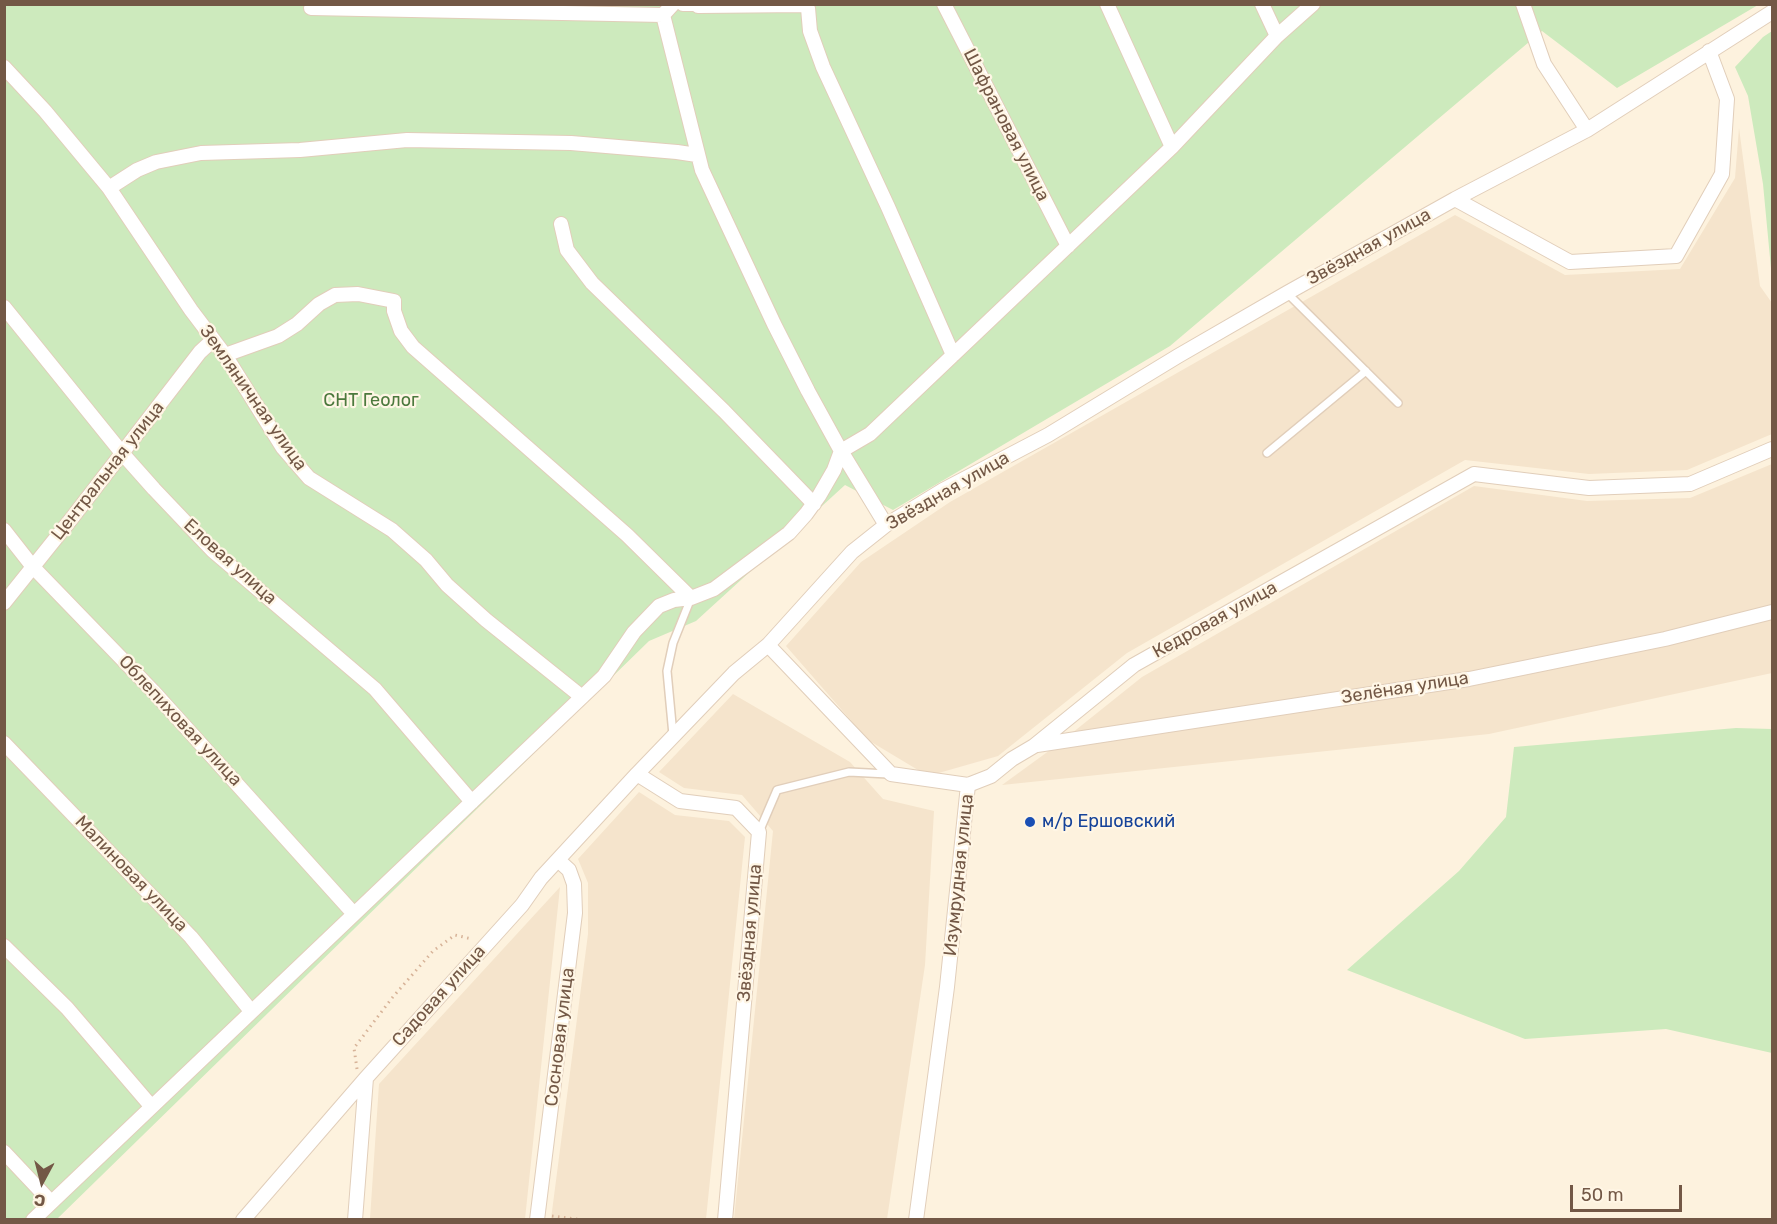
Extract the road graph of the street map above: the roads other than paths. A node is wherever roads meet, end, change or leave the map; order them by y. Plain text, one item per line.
1 (673, 4) edge
2 (682, 4) edge
3 (944, 4) edge
4 (1107, 4) edge
5 (1262, 4) edge
6 (1313, 4) edge
7 (1523, 4) edge
8 (699, 5) edge
9 (311, 9) dead end
10 (1773, 12) edge
11 (663, 15) junction
12 (1277, 36) junction
13 (1709, 51) junction
14 (4, 67) edge
15 (1587, 130) junction
16 (1172, 147) junction
17 (697, 155) junction
18 (109, 188) junction
19 (1455, 199) junction
20 (561, 224) dead end
21 (1068, 246) junction
22 (1287, 293) junction
23 (4, 307) edge
24 (213, 340) junction
25 (225, 355) junction
26 (953, 356) junction
27 (1366, 371) junction
28 (1398, 403) dead end
29 (1773, 449) edge
30 (841, 451) junction
31 (122, 453) junction
32 (1267, 453) dead end
33 (814, 504) junction
34 (886, 525) junction
35 (4, 530) edge
36 (33, 567) junction
37 (691, 598) junction
38 (4, 603) edge
39 (1773, 612) edge
40 (768, 645) junction
41 (582, 697) junction
42 (673, 736) junction
43 (4, 743) edge
44 (1034, 746) junction
45 (637, 774) junction
46 (891, 774) junction
47 (968, 785) junction
48 (472, 802) junction
49 (759, 832) junction
50 (558, 860) junction
51 (354, 914) junction
52 (4, 946) edge
53 (251, 1011) junction
54 (362, 1082) junction
55 (151, 1106) junction
56 (4, 1152) edge
57 (51, 1202) junction
58 (537, 1217) edge
59 (33, 1220) edge
60 (243, 1220) edge
61 (355, 1220) edge
62 (725, 1220) edge
63 (916, 1220) edge

1 - 11 street
2 - 8 street
3 - 21 street, Шафрановая улица
4 - 16 street
5 - 12 street
6 - 12 street
7 - 15 street
8 - 26 street
9 - 11 street
10 - 13 street, Звёздная улица
11 - 17 street
12 - 16 street
13 - 15 street, Звёздная улица
13 - 19 street
14 - 18 street, Земляничная улица
15 - 19 street, Звёздная улица
16 - 21 street
17 - 18 street
17 - 30 street
18 - 24 street, Земляничная улица
19 - 22 street, Звёздная улица
20 - 33 street
21 - 26 street
22 - 27 lane
22 - 34 street, Звёздная улица
23 - 31 street, Еловая улица
24 - 25 street, Земляничная улица
24 - 31 street, Центральная улица
25 - 37 street
25 - 41 street, Земляничная улица
26 - 30 street
27 - 28 lane
27 - 32 lane
29 - 44 street, Кедровая улица
30 - 33 street
30 - 34 street
31 - 36 street, Центральная улица
31 - 48 street, Еловая улица
33 - 37 street
34 - 40 street, Звёздная улица
35 - 36 street, Облепиховая улица
36 - 38 street, Центральная улица
36 - 51 street, Облепиховая улица
37 - 41 street
37 - 42 lane
39 - 44 street, Зелёная улица
40 - 42 street, Звёздная улица
40 - 46 street
41 - 48 street
42 - 45 street, Звёздная улица
43 - 53 street, Малиновая улица
44 - 47 street, Кедровая улица
45 - 49 street
45 - 50 street, Садовая улица
46 - 47 street, Изумрудная улица
46 - 49 lane
47 - 63 street, Изумрудная улица
48 - 51 street
49 - 62 street, Звёздная улица
50 - 54 street, Садовая улица
50 - 58 street, Сосновая улица
51 - 53 street
52 - 55 street
53 - 55 street
54 - 60 street, Садовая улица
54 - 61 street
55 - 57 street
56 - 57 street
57 - 59 street

